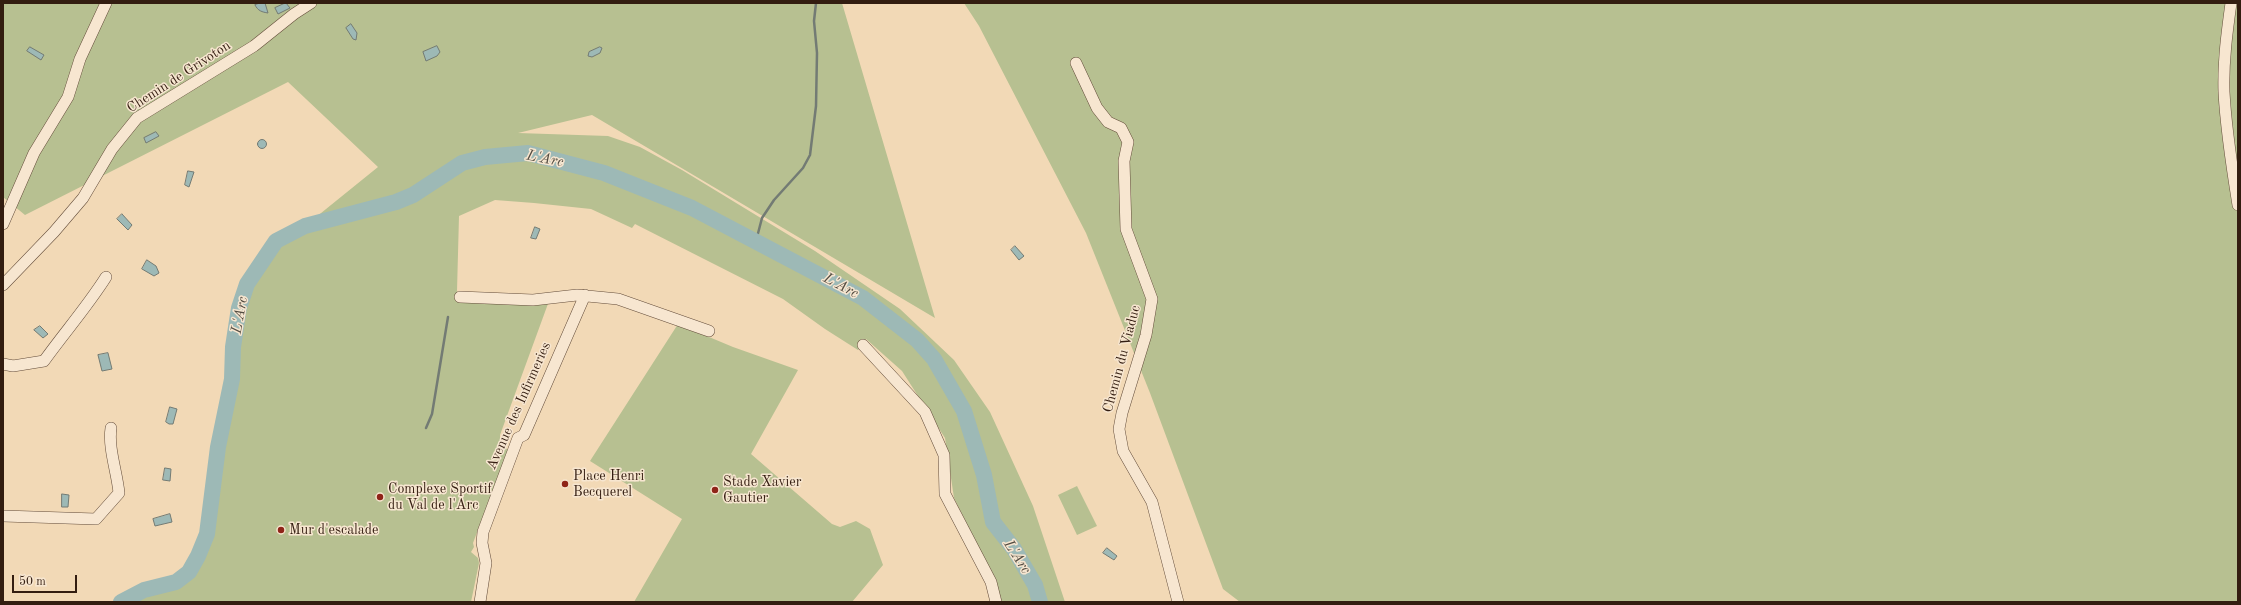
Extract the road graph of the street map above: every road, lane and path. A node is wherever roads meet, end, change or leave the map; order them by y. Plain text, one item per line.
1 (106, 3) edge
2 (311, 3) edge
3 (2231, 3) edge
4 (1076, 63) dead end
5 (2238, 205) edge
6 (3, 224) edge
7 (106, 277) dead end
8 (3, 285) edge
9 (585, 295) junction
10 (460, 297) dead end
11 (709, 331) dead end
12 (863, 345) dead end
13 (3, 364) edge
14 (111, 428) dead end
15 (3, 516) edge
16 (480, 602) edge
17 (996, 602) edge
18 (1178, 602) edge

1 - 6 street
2 - 8 street, Chemin de Grivoton
3 - 5 street
4 - 18 street, Chemin du Viaduc
7 - 13 street
9 - 10 street
9 - 11 street
9 - 16 street, Avenue des Infirmeries
12 - 17 street
14 - 15 street

